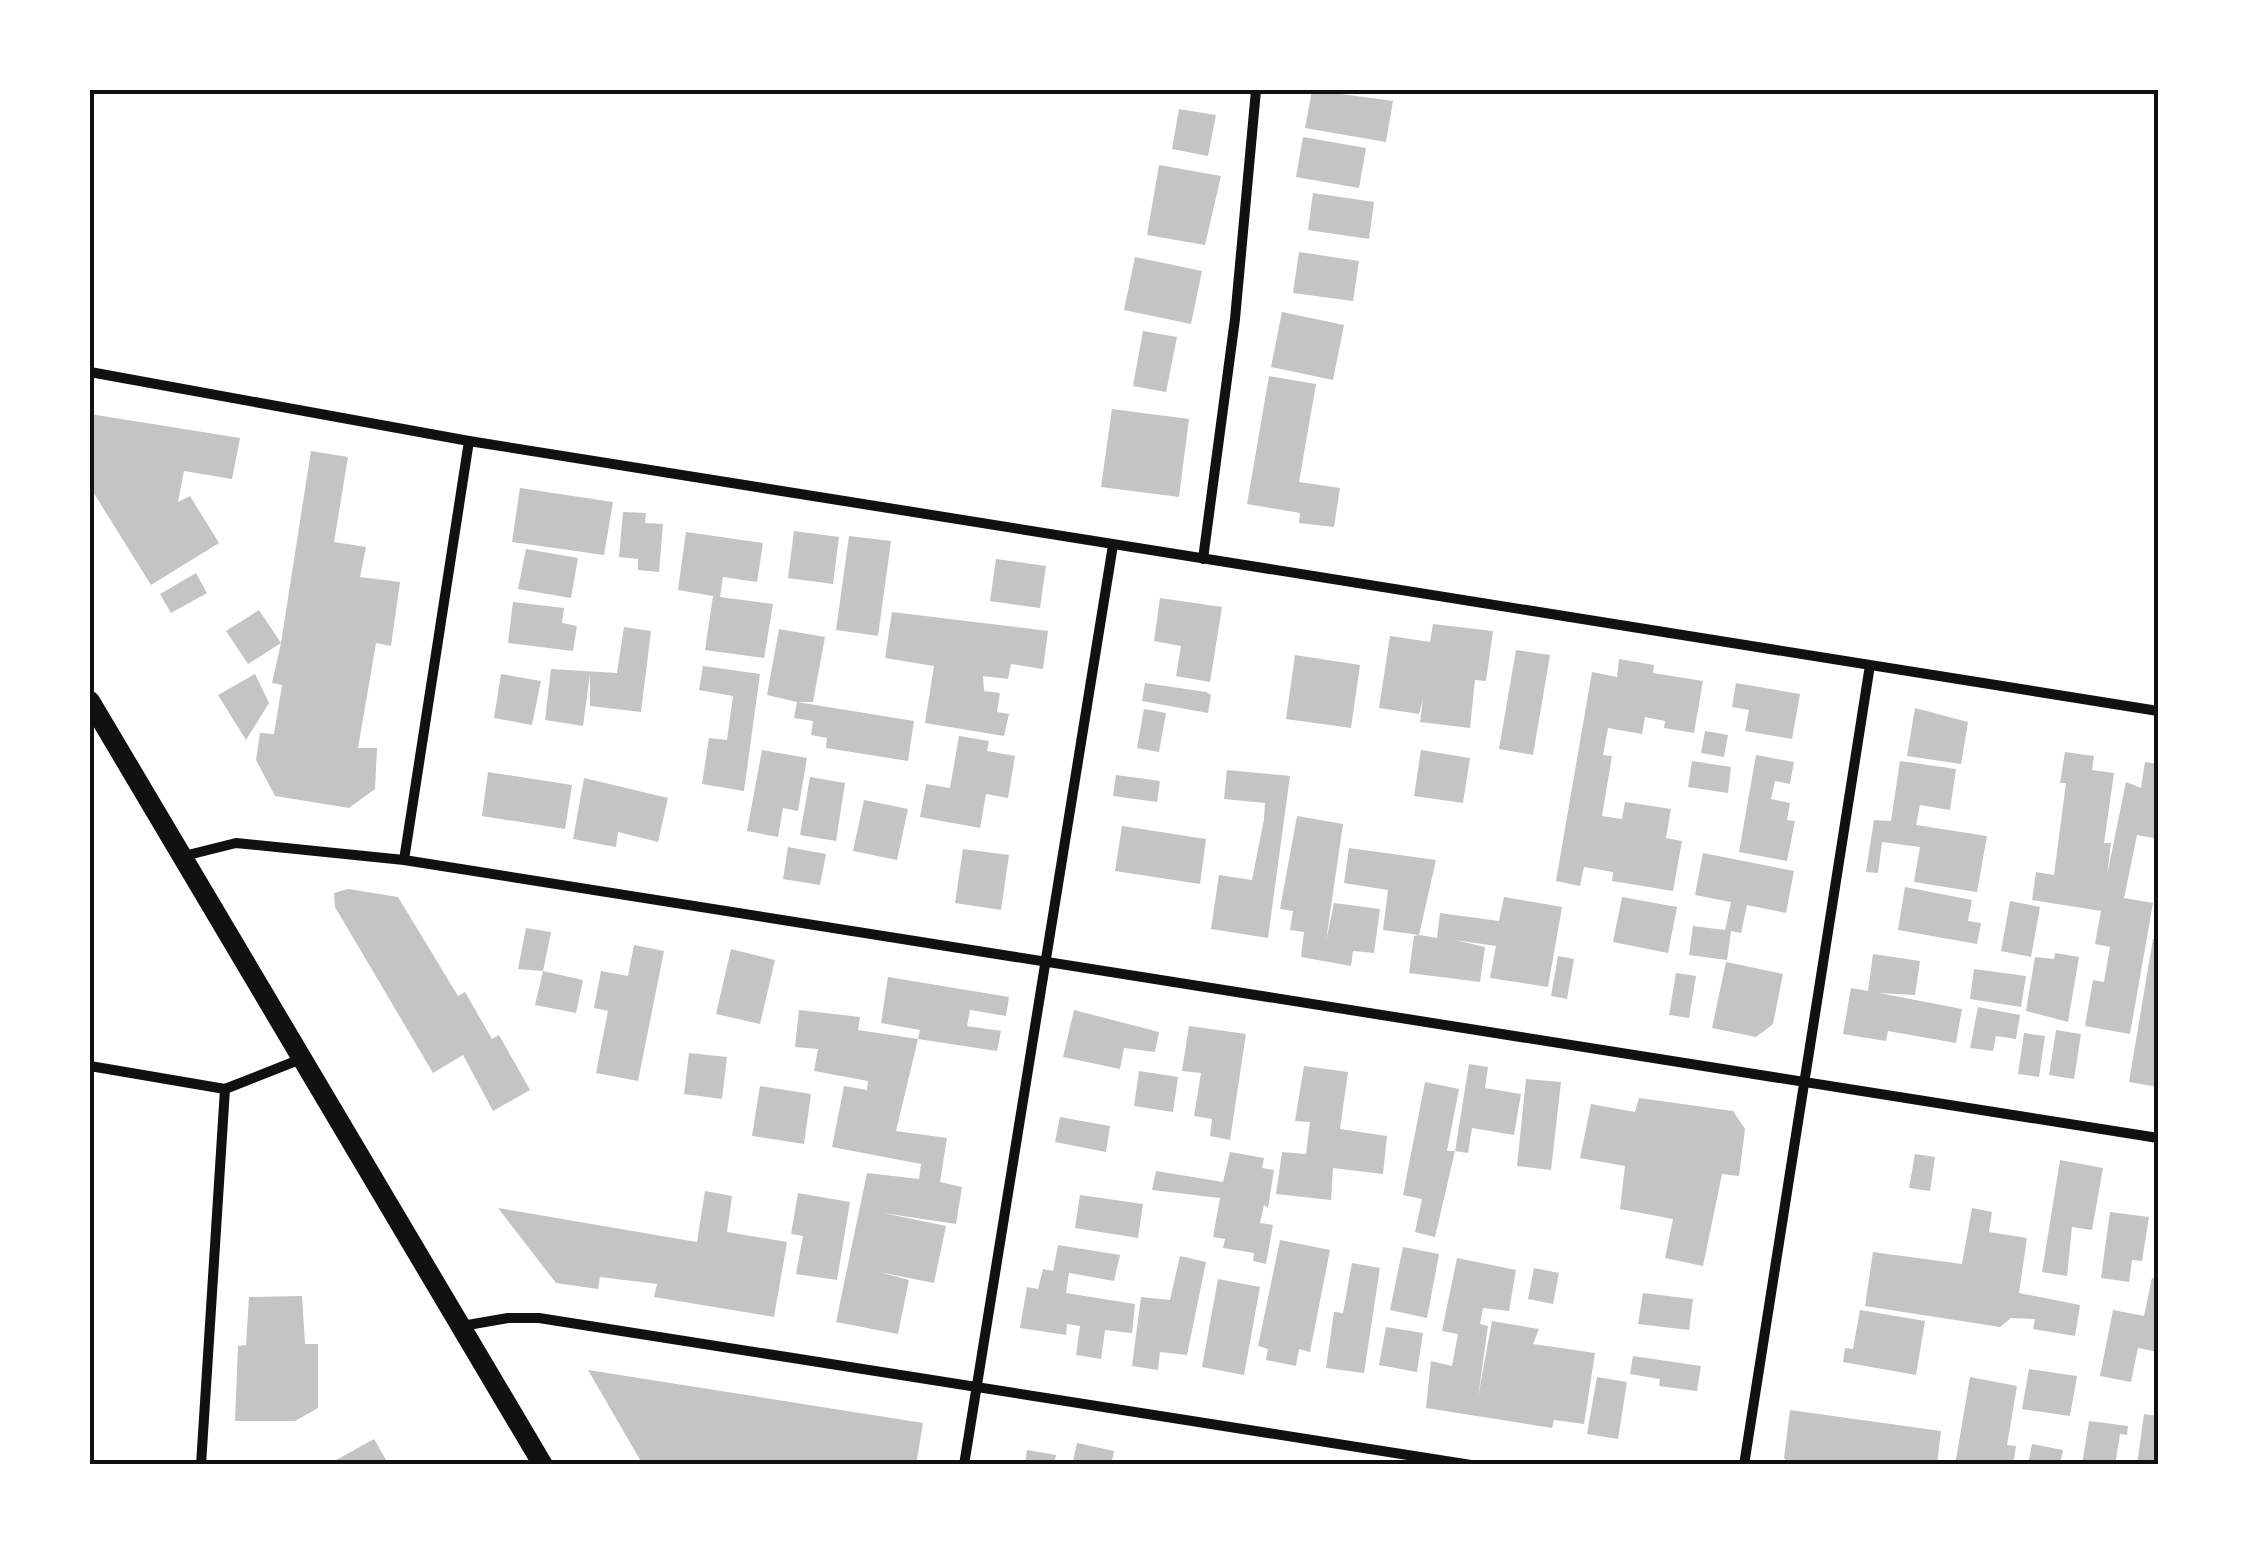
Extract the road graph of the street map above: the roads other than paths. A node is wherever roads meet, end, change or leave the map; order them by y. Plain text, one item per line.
1 (1256, 90) edge
2 (90, 372) edge
3 (469, 441) junction
4 (1112, 544) junction
5 (1203, 559) junction
6 (1870, 665) junction
7 (90, 701) edge
8 (2158, 710) edge
9 (180, 858) junction
10 (404, 860) junction
11 (1044, 958) junction
12 (302, 1059) junction
13 (90, 1066) edge
14 (1806, 1081) junction
15 (225, 1089) junction
16 (2158, 1138) edge
17 (461, 1326) junction
18 (976, 1387) junction
19 (201, 1465) edge
20 (543, 1465) edge
21 (964, 1465) edge
22 (1470, 1465) edge
23 (1744, 1465) edge

1 - 5 street
2 - 3 street
3 - 4 street
3 - 10 street
4 - 5 street
4 - 11 street
5 - 6 street
6 - 8 street
6 - 14 street
7 - 9 main road
9 - 10 street
9 - 12 main road
10 - 11 street
11 - 14 street
11 - 18 street
12 - 15 street
12 - 17 main road
13 - 15 street
14 - 16 street
14 - 23 street
15 - 19 street
17 - 18 street
17 - 20 main road
18 - 21 street
18 - 22 street

